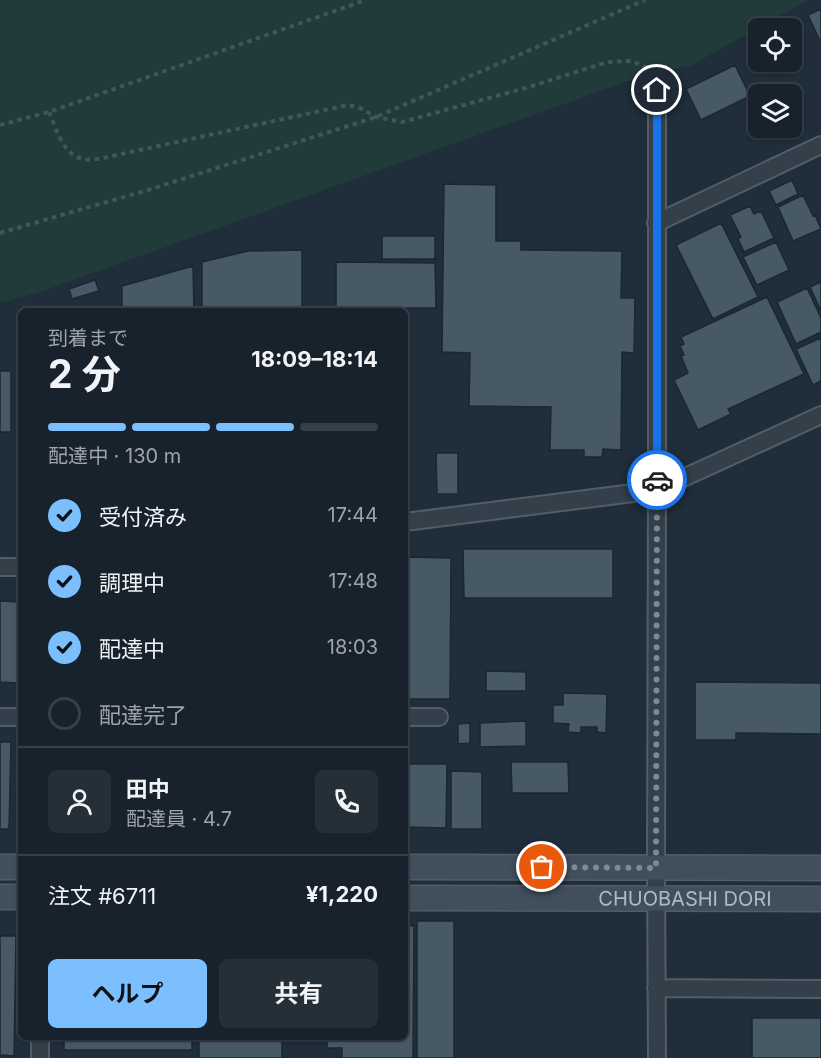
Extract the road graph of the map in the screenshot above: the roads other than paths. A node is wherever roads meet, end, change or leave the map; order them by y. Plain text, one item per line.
1 (657, 90) road end
2 (821, 145) edge
3 (656, 223) junction
4 (821, 415) edge
5 (657, 490) junction
6 (408, 522) edge
7 (0, 567) edge
8 (18, 567) edge
9 (0, 717) edge
10 (18, 717) edge
11 (408, 717) edge
12 (439, 717) dead end
13 (0, 867) edge
14 (18, 867) edge
15 (408, 867) edge
16 (656, 868) junction
17 (821, 868) edge
18 (0, 897) edge
19 (18, 897) edge
20 (408, 898) edge
21 (656, 898) junction
22 (821, 899) edge
23 (656, 988) junction
24 (821, 989) edge
25 (40, 1040) edge
26 (40, 1058) edge
27 (657, 1058) edge

1 - 3 street
2 - 3 street
3 - 5 street
4 - 5 street
5 - 6 street
5 - 16 street
7 - 8 street
9 - 10 street
11 - 12 street
13 - 14 main road
15 - 16 main road, CHUOBASHI DORI
16 - 17 main road, CHUOBASHI DORI
16 - 21 street
18 - 19 main road
20 - 21 main road, CHUOBASHI DORI
21 - 22 main road, CHUOBASHI DORI
21 - 23 street
23 - 24 street
23 - 27 street
25 - 26 street

